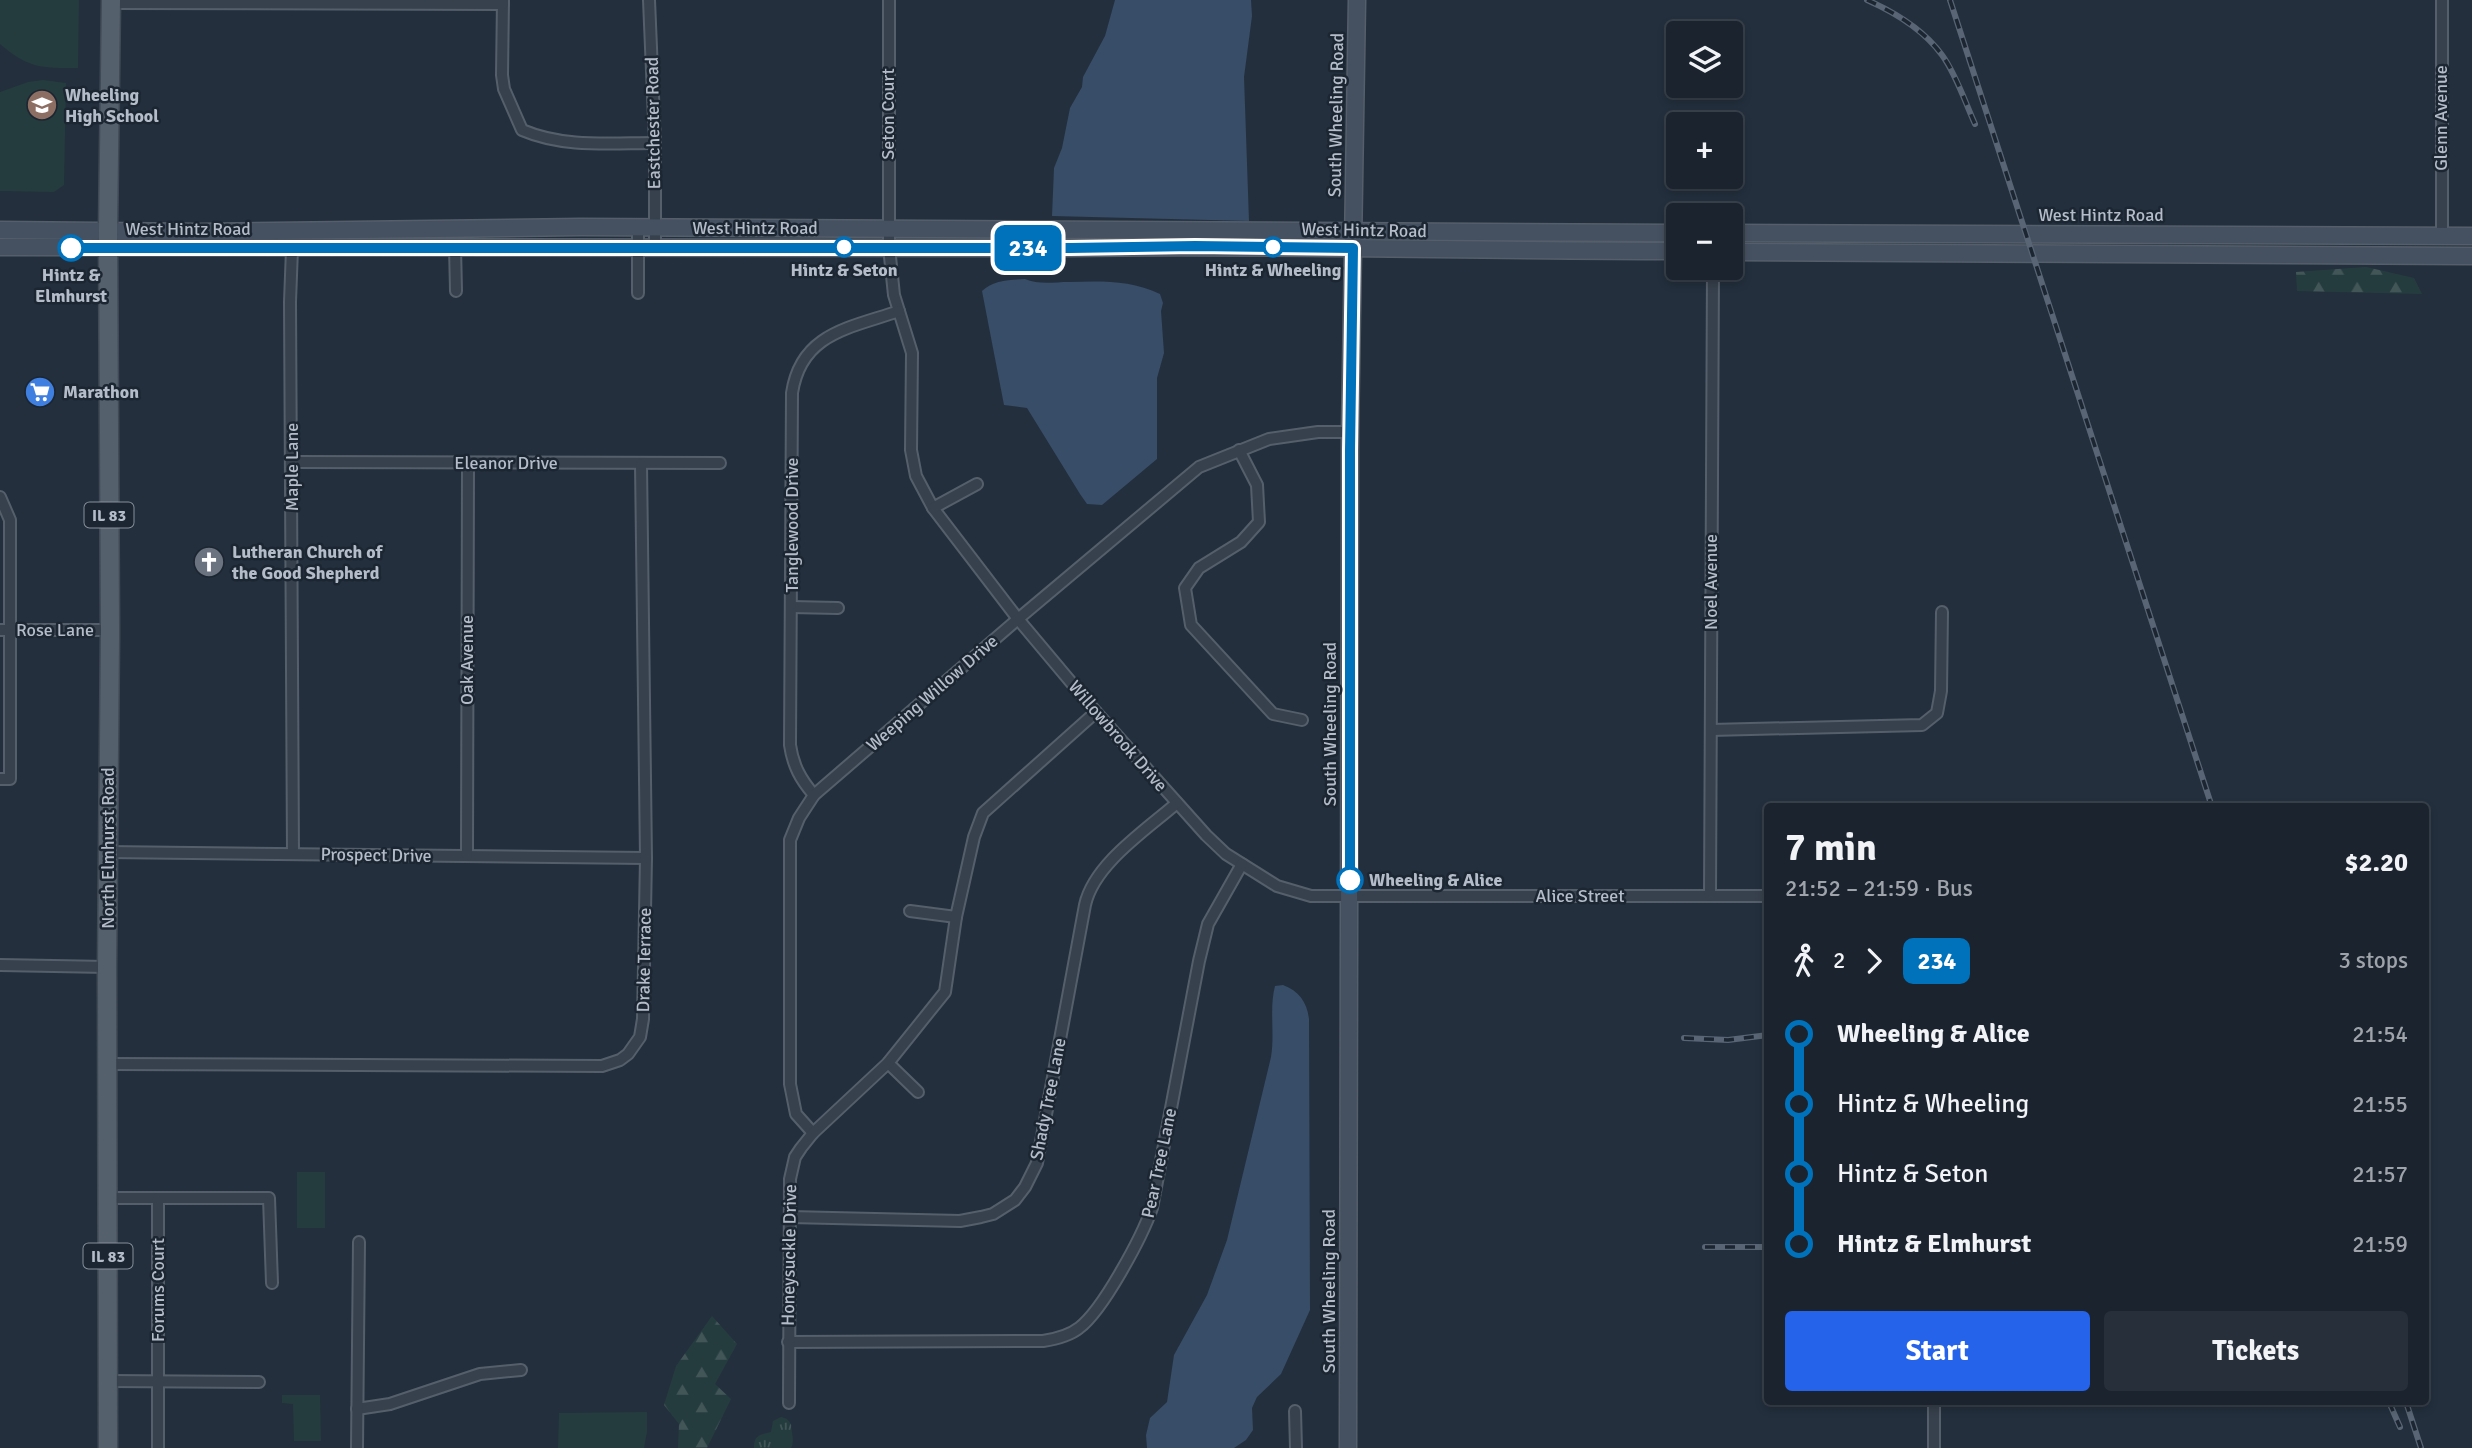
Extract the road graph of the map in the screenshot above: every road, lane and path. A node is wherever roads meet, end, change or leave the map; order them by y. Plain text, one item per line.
1 (649, 0) edge
2 (889, 0) edge
3 (1357, 0) edge
4 (2442, 0) edge
5 (111, 1) edge
6 (503, 2) edge
7 (655, 143) junction
8 (638, 228) junction
9 (654, 228) junction
10 (889, 229) junction
11 (0, 230) edge
12 (1354, 230) junction
13 (1666, 233) edge
14 (1743, 233) edge
15 (2442, 235) junction
16 (2472, 236) edge
17 (108, 240) junction
18 (0, 247) edge
19 (455, 247) junction
20 (638, 247) junction
21 (655, 247) junction
22 (889, 247) junction
23 (1353, 248) junction
24 (292, 249) junction
25 (1666, 251) edge
26 (1743, 251) edge
27 (2472, 256) edge
28 (1713, 280) edge
29 (456, 291) dead end
30 (638, 293) dead end
31 (899, 311) junction
32 (1350, 432) junction
33 (1239, 450) junction
34 (292, 462) junction
35 (468, 463) junction
36 (720, 463) dead end
37 (641, 464) junction
38 (977, 484) dead end
39 (0, 497) edge
40 (933, 508) junction
41 (791, 607) junction
42 (838, 608) dead end
43 (1942, 612) dead end
44 (1018, 619) junction
45 (5, 630) edge
46 (109, 630) junction
47 (1096, 712) junction
48 (1302, 720) dead end
49 (1711, 730) junction
50 (5, 779) edge
51 (814, 795) junction
52 (1177, 803) junction
53 (107, 852) junction
54 (293, 854) junction
55 (467, 856) junction
56 (646, 858) junction
57 (1241, 864) junction
58 (1710, 896) junction
59 (1764, 896) edge
60 (1350, 897) junction
61 (910, 911) dead end
62 (956, 918) junction
63 (0, 965) edge
64 (107, 967) junction
65 (888, 1063) junction
66 (108, 1064) junction
67 (918, 1092) dead end
68 (813, 1133) junction
69 (108, 1198) junction
70 (158, 1198) junction
71 (790, 1217) junction
72 (359, 1242) dead end
73 (272, 1283) dead end
74 (788, 1342) junction
75 (521, 1370) dead end
76 (108, 1381) junction
77 (158, 1382) junction
78 (259, 1382) dead end
79 (789, 1403) dead end
80 (1934, 1405) edge
81 (357, 1409) junction
82 (1295, 1411) dead end
83 (108, 1448) edge
84 (158, 1448) edge
85 (357, 1448) edge
86 (1296, 1448) edge
87 (1348, 1448) edge
88 (1934, 1448) edge

1 - 7 street, Eastchester Road
2 - 10 street, Seton Court
3 - 12 main road, South Wheeling Road
4 - 15 street, Glenn Avenue
5 - 6 street
5 - 17 main road, IL 83
6 - 7 street
7 - 9 street, Eastchester Road
8 - 9 main road, West Hintz Road
8 - 17 main road, West Hintz Road
8 - 20 street
9 - 10 main road, West Hintz Road
9 - 21 street, Eastchester Road
10 - 12 main road, West Hintz Road
10 - 22 street, Willowbrook Drive
11 - 17 main road, West Hintz Road
12 - 13 main road, West Hintz Road
12 - 23 main road, South Wheeling Road
14 - 15 main road, West Hintz Road
15 - 16 main road, West Hintz Road
17 - 18 main road, West Hintz Road
17 - 24 main road, West Hintz Road
17 - 46 main road, North Elmhurst Road / IL 83
19 - 20 main road, West Hintz Road
19 - 24 main road, West Hintz Road
19 - 29 street
20 - 21 main road, West Hintz Road
20 - 30 street
21 - 22 main road, West Hintz Road
22 - 23 main road, West Hintz Road
22 - 31 street, Willowbrook Drive
23 - 25 main road, West Hintz Road
23 - 32 main road, South Wheeling Road
24 - 34 street, Maple Lane
26 - 27 main road
28 - 49 street, Noel Avenue
31 - 40 street, Willowbrook Drive
31 - 41 street, Tanglewood Drive
32 - 33 street, Weeping Willow Drive
32 - 60 main road, South Wheeling Road
33 - 44 street, Weeping Willow Drive
33 - 48 street
34 - 35 street, Eleanor Drive
34 - 54 street, Maple Lane
35 - 37 street, Eleanor Drive
35 - 55 street, Oak Avenue
36 - 37 street, Eleanor Drive
37 - 56 street, Drake Terrace
38 - 40 street
39 - 45 street
40 - 44 street, Willowbrook Drive
41 - 42 street
41 - 51 street, Tanglewood Drive
43 - 49 street
44 - 47 street, Willowbrook Drive
44 - 51 street, Weeping Willow Drive
45 - 46 street, Rose Lane
45 - 50 street
46 - 53 main road, North Elmhurst Road / IL 83
47 - 52 street, Willowbrook Drive
47 - 62 street, Honeysuckle Drive
49 - 58 street, Noel Avenue
51 - 68 street, Weeping Willow Drive
52 - 57 street, Willowbrook Drive
52 - 71 street, Shady Tree Lane
53 - 54 street, Prospect Drive
53 - 64 main road, North Elmhurst Road / IL 83
54 - 55 street, Prospect Drive
55 - 56 street, Prospect Drive
56 - 66 street, Drake Terrace
57 - 60 street, Willowbrook Drive
57 - 74 street, Pear Tree Lane
58 - 59 street, Alice Street
58 - 60 street, Alice Street
60 - 87 main road, South Wheeling Road
61 - 62 street
62 - 65 street, Honeysuckle Drive
63 - 64 street
64 - 66 main road, North Elmhurst Road / IL 83
65 - 67 street
65 - 68 street, Honeysuckle Drive
66 - 69 main road, North Elmhurst Road / IL 83
68 - 71 street, Honeysuckle Drive
69 - 70 street
69 - 76 main road, North Elmhurst Road / IL 83
70 - 73 street
70 - 77 street, Forums Court
71 - 74 street, Honeysuckle Drive
72 - 81 street
74 - 79 street, Honeysuckle Drive
75 - 81 street
76 - 77 street
76 - 83 main road, North Elmhurst Road / IL 83
77 - 78 street
77 - 84 street, Forums Court
80 - 88 street
81 - 85 street
82 - 86 street

